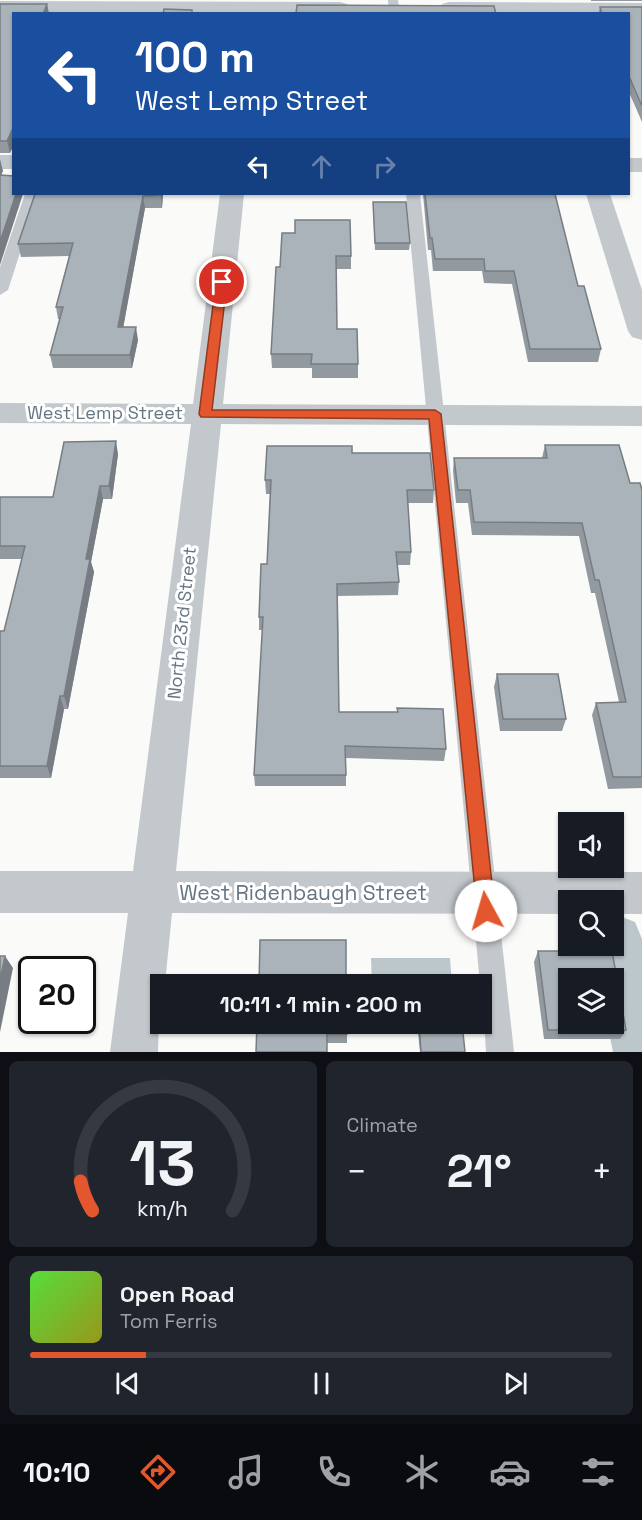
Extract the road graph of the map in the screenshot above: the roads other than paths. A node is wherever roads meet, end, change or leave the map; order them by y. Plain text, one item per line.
1 (0, 7) edge
2 (97, 7) edge
3 (249, 7) edge
4 (394, 7) edge
5 (538, 7) edge
6 (642, 9) edge
7 (32, 195) edge
8 (232, 195) edge
9 (413, 195) edge
10 (598, 195) edge
11 (0, 290) edge
12 (642, 331) edge
13 (0, 413) edge
14 (206, 414) junction
15 (435, 414) junction
16 (642, 416) edge
17 (0, 892) edge
18 (152, 892) junction
19 (484, 893) junction
20 (642, 893) edge
21 (134, 1052) edge
22 (500, 1052) edge

1 - 2 street
2 - 3 street
3 - 4 street
4 - 5 street
5 - 6 street
7 - 11 lane
8 - 14 street, North 23rd Street
9 - 15 lane
10 - 12 street
13 - 14 street, West Lemp Street
14 - 15 street, West Lemp Street
14 - 18 street, North 23rd Street
15 - 16 street, West Lemp Street
15 - 19 lane
17 - 18 street, West Ridenbaugh Street
18 - 19 street, West Ridenbaugh Street
18 - 21 street, North 23rd Street
19 - 20 street, West Ridenbaugh Street
19 - 22 lane

